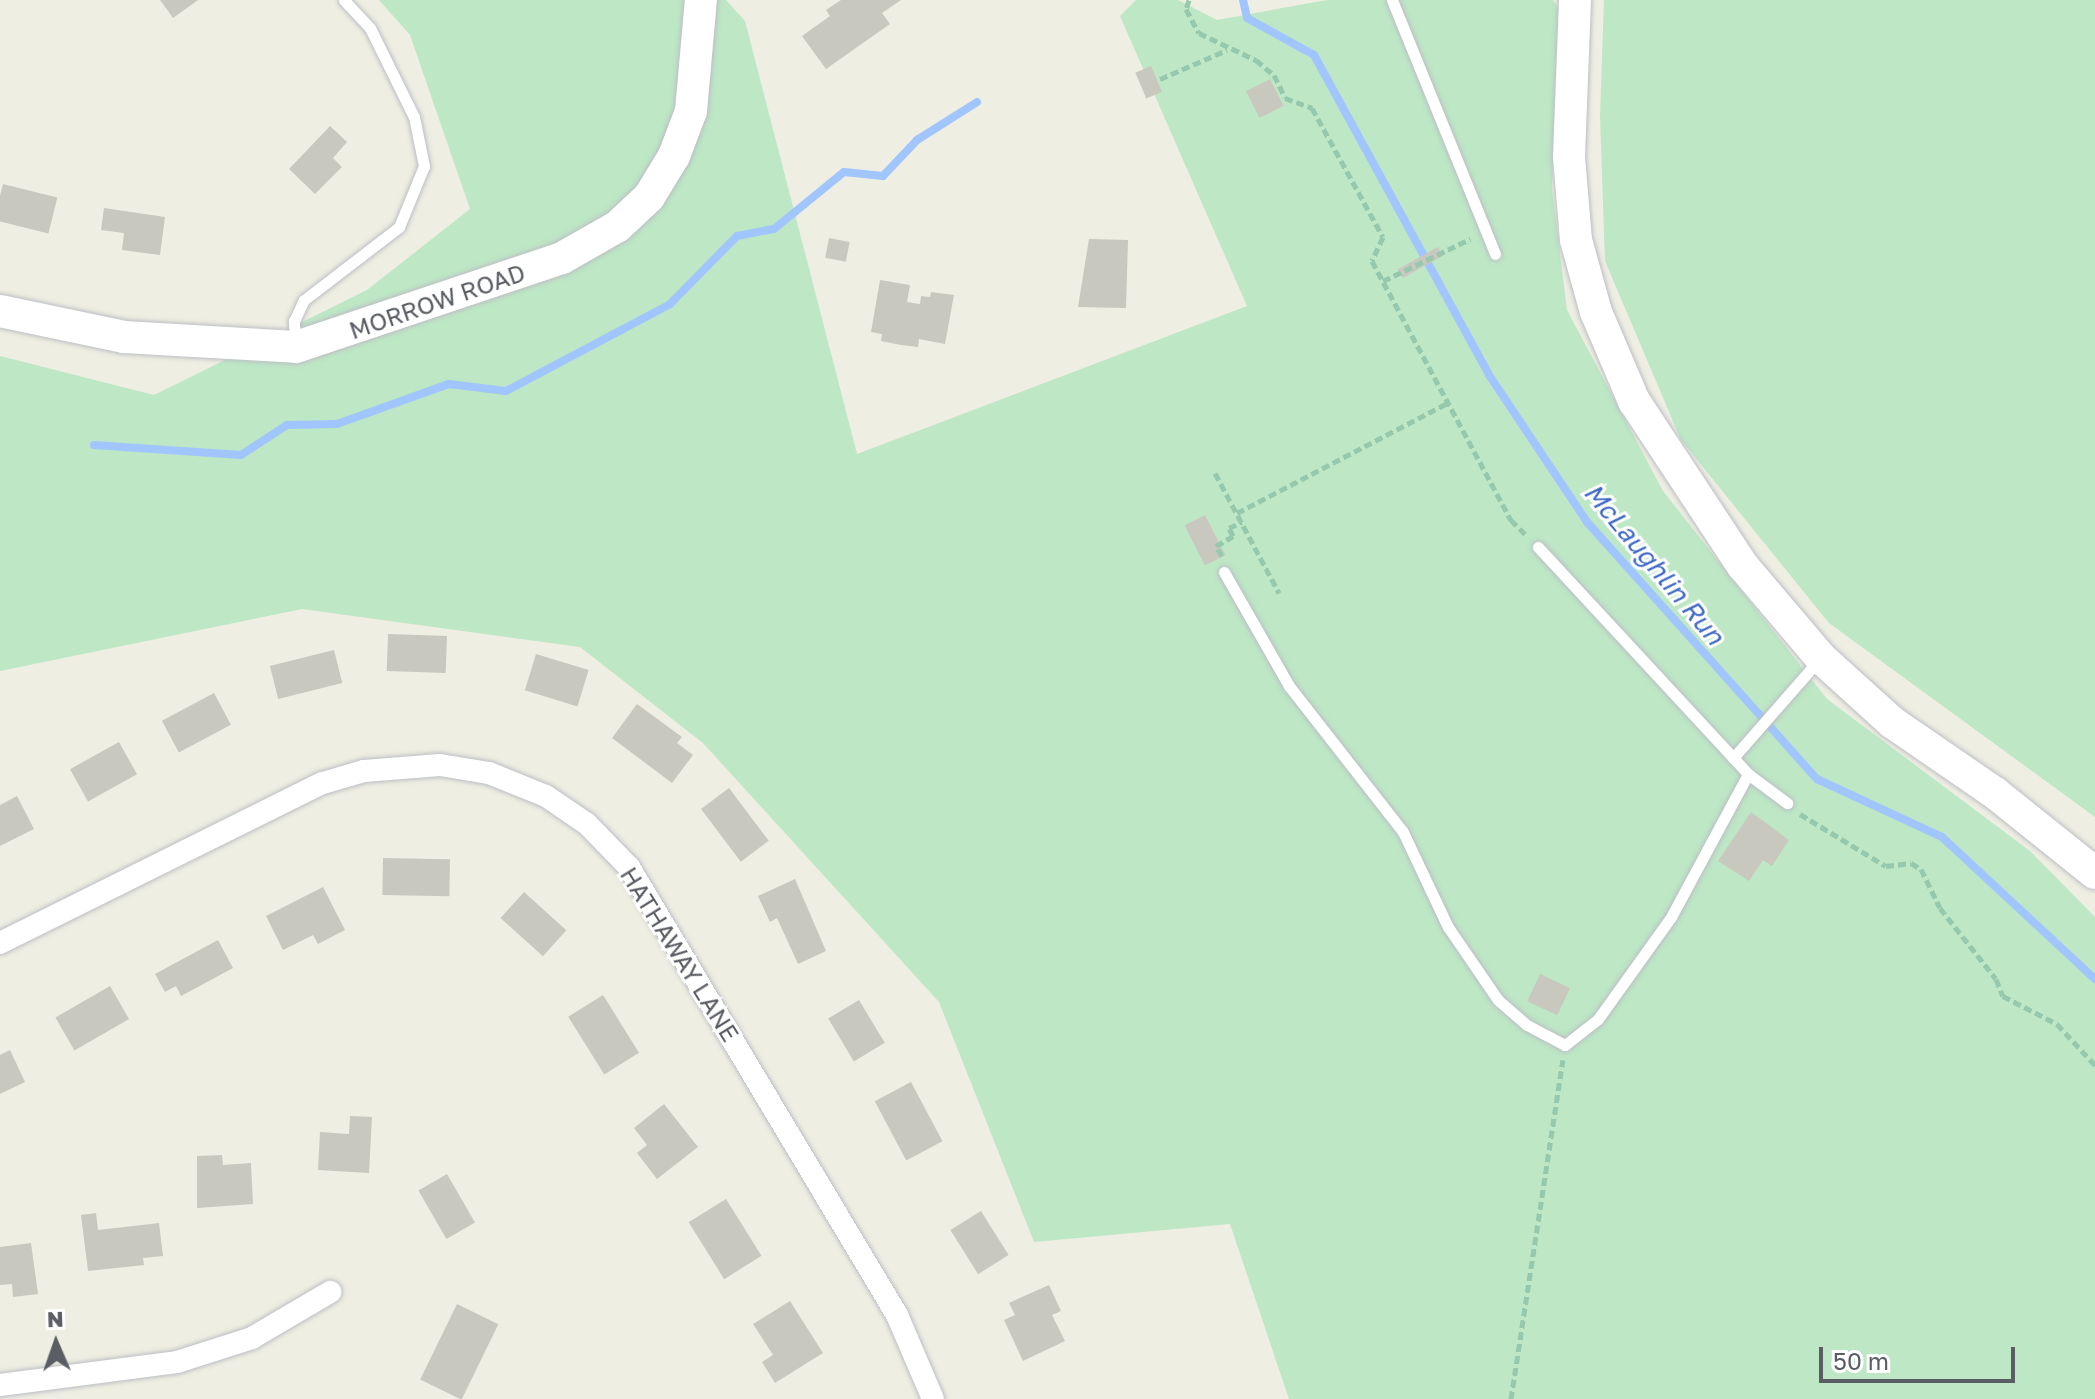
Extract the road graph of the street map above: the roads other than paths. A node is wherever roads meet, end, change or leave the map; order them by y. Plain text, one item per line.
1 (344, 0) edge
2 (701, 0) edge
3 (1392, 0) edge
4 (1575, 0) edge
5 (1495, 254) dead end
6 (0, 311) edge
7 (296, 347) junction
8 (1538, 547) road end
9 (1224, 572) dead end
10 (1821, 658) junction
11 (1733, 758) junction
12 (1748, 774) junction
13 (1787, 803) road end
14 (2095, 873) edge
15 (0, 943) edge
16 (330, 1292) dead end
17 (0, 1385) edge
18 (933, 1399) edge

1 - 7 lane
2 - 7 main road, MORROW ROAD
3 - 5 lane
4 - 10 main road
6 - 7 main road, MORROW ROAD
8 - 11 lane
9 - 12 lane
10 - 11 lane
10 - 14 main road
11 - 12 lane
12 - 13 lane
15 - 18 street, HATHAWAY LANE
16 - 17 street

